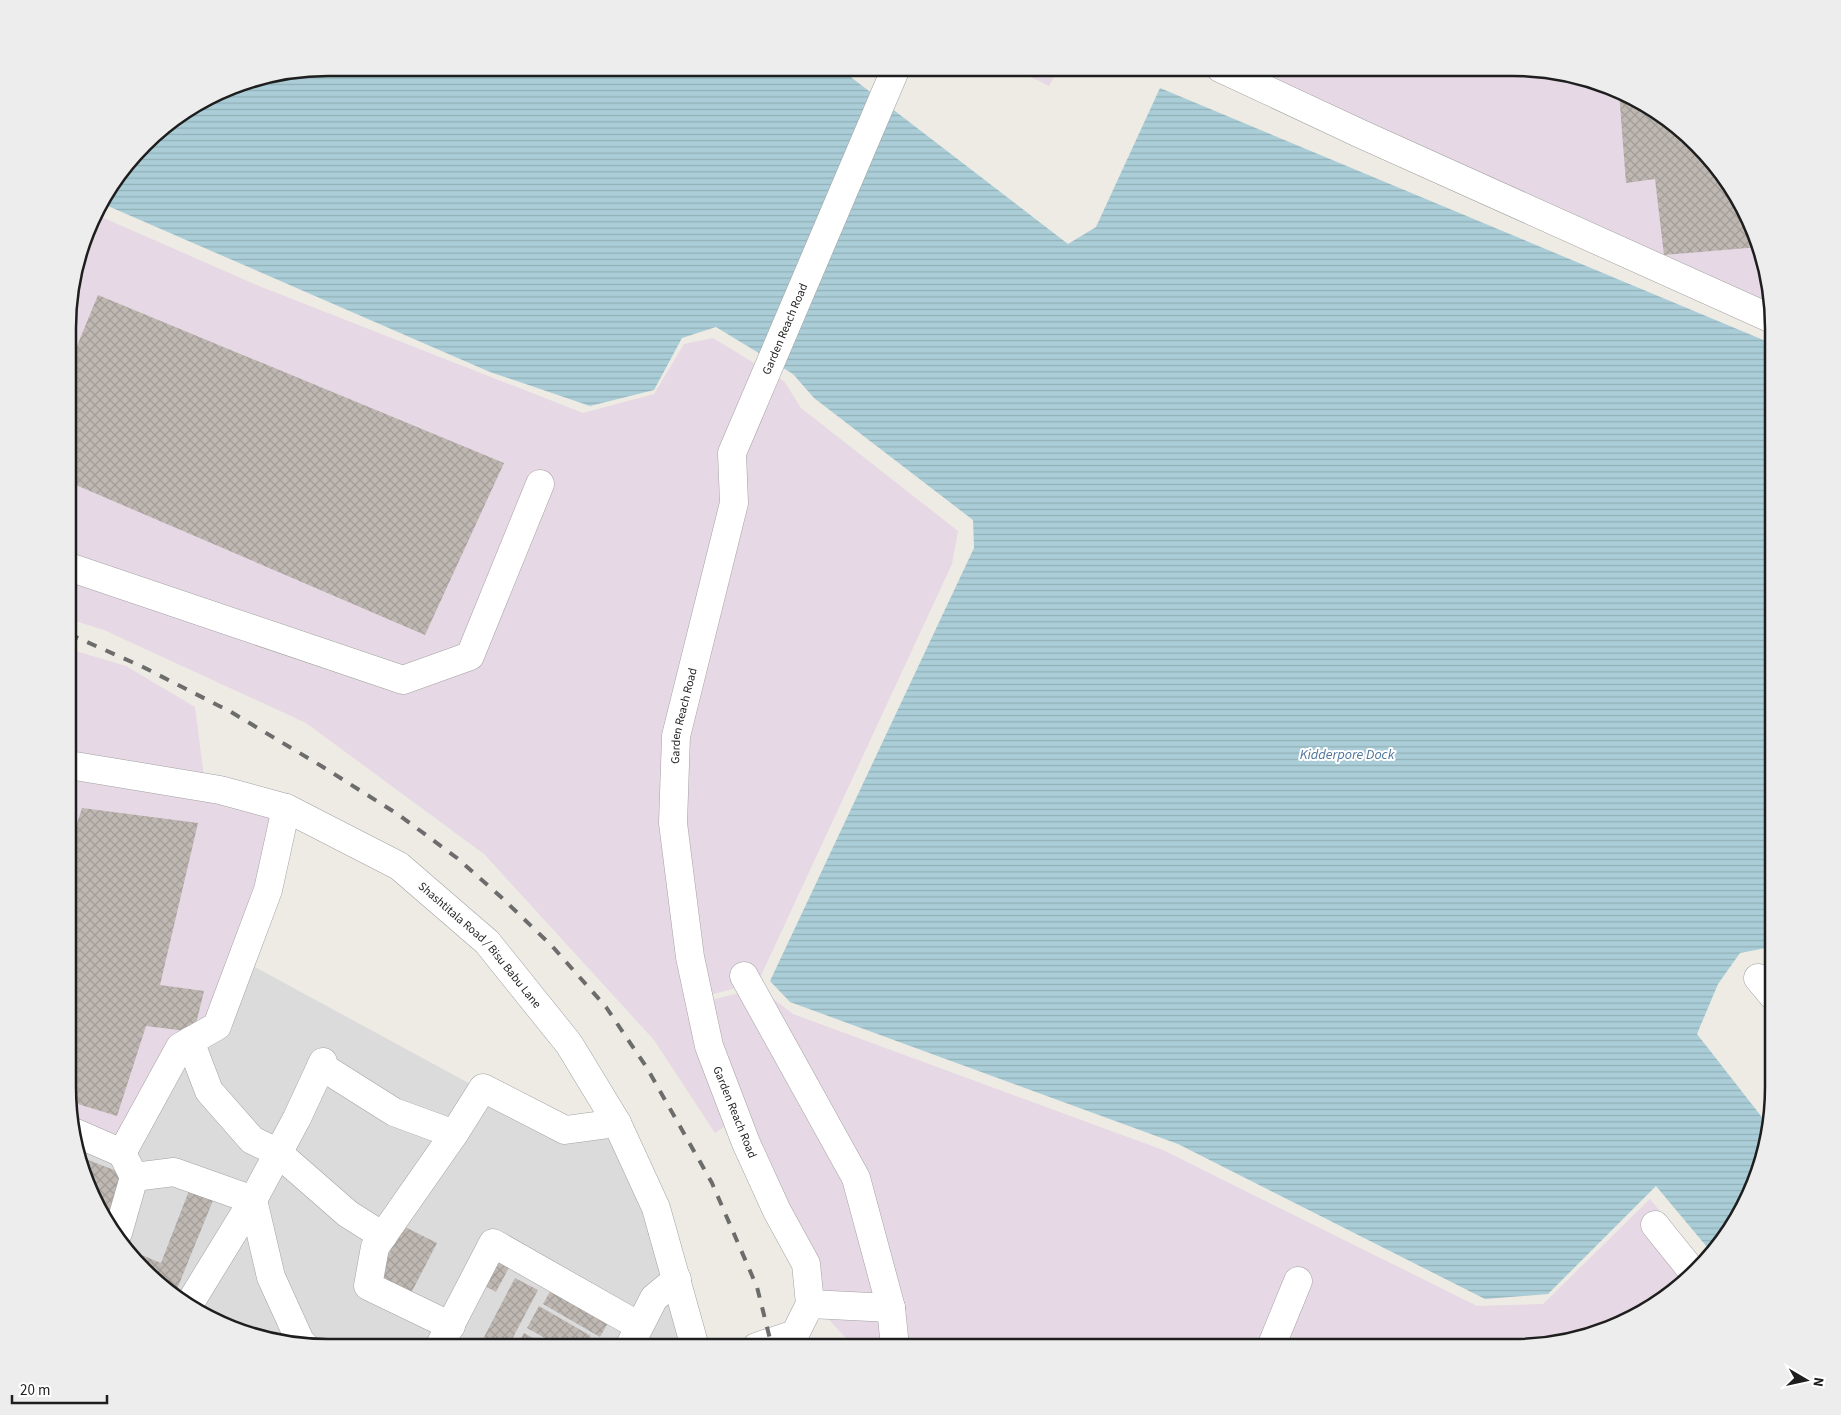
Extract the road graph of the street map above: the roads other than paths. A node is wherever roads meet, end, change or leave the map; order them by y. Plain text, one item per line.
1 (893, 76) edge
2 (1237, 76) edge
3 (1764, 315) edge
4 (540, 484) dead end
5 (76, 570) edge
6 (76, 766) edge
7 (286, 808) junction
8 (744, 976) dead end
9 (190, 1041) junction
10 (617, 1123) junction
11 (454, 1134) junction
12 (81, 1135) edge
13 (278, 1152) junction
14 (122, 1153) junction
15 (134, 1177) junction
16 (253, 1200) junction
17 (1655, 1226) dead end
18 (120, 1228) edge
19 (383, 1236) junction
20 (1689, 1267) edge
21 (676, 1279) junction
22 (1298, 1281) dead end
23 (193, 1299) edge
24 (810, 1304) junction
25 (892, 1308) junction
26 (298, 1337) edge
27 (445, 1337) edge
28 (634, 1337) edge
29 (693, 1339) edge
30 (780, 1339) edge
31 (894, 1339) edge
32 (1274, 1339) edge

1 - 24 street, Garden Reach Road
2 - 3 street
4 - 5 street
6 - 7 street, Shashtitala Road / Bisu Babu Lane
7 - 9 street
7 - 10 street, Shashtitala Road / Bisu Babu Lane
8 - 25 street
9 - 13 street
9 - 14 street
10 - 11 street
10 - 21 street, Shashtitala Road / Bisu Babu Lane
11 - 13 street
11 - 19 street
12 - 14 street
13 - 16 street
13 - 19 street
14 - 15 street
15 - 16 street
15 - 18 street
16 - 23 street
16 - 26 street
17 - 20 street
19 - 27 street
21 - 28 street
21 - 29 street, Shashtitala Road / Bisu Babu Lane
22 - 32 street
24 - 25 street
24 - 30 street
25 - 31 street
27 - 28 street

